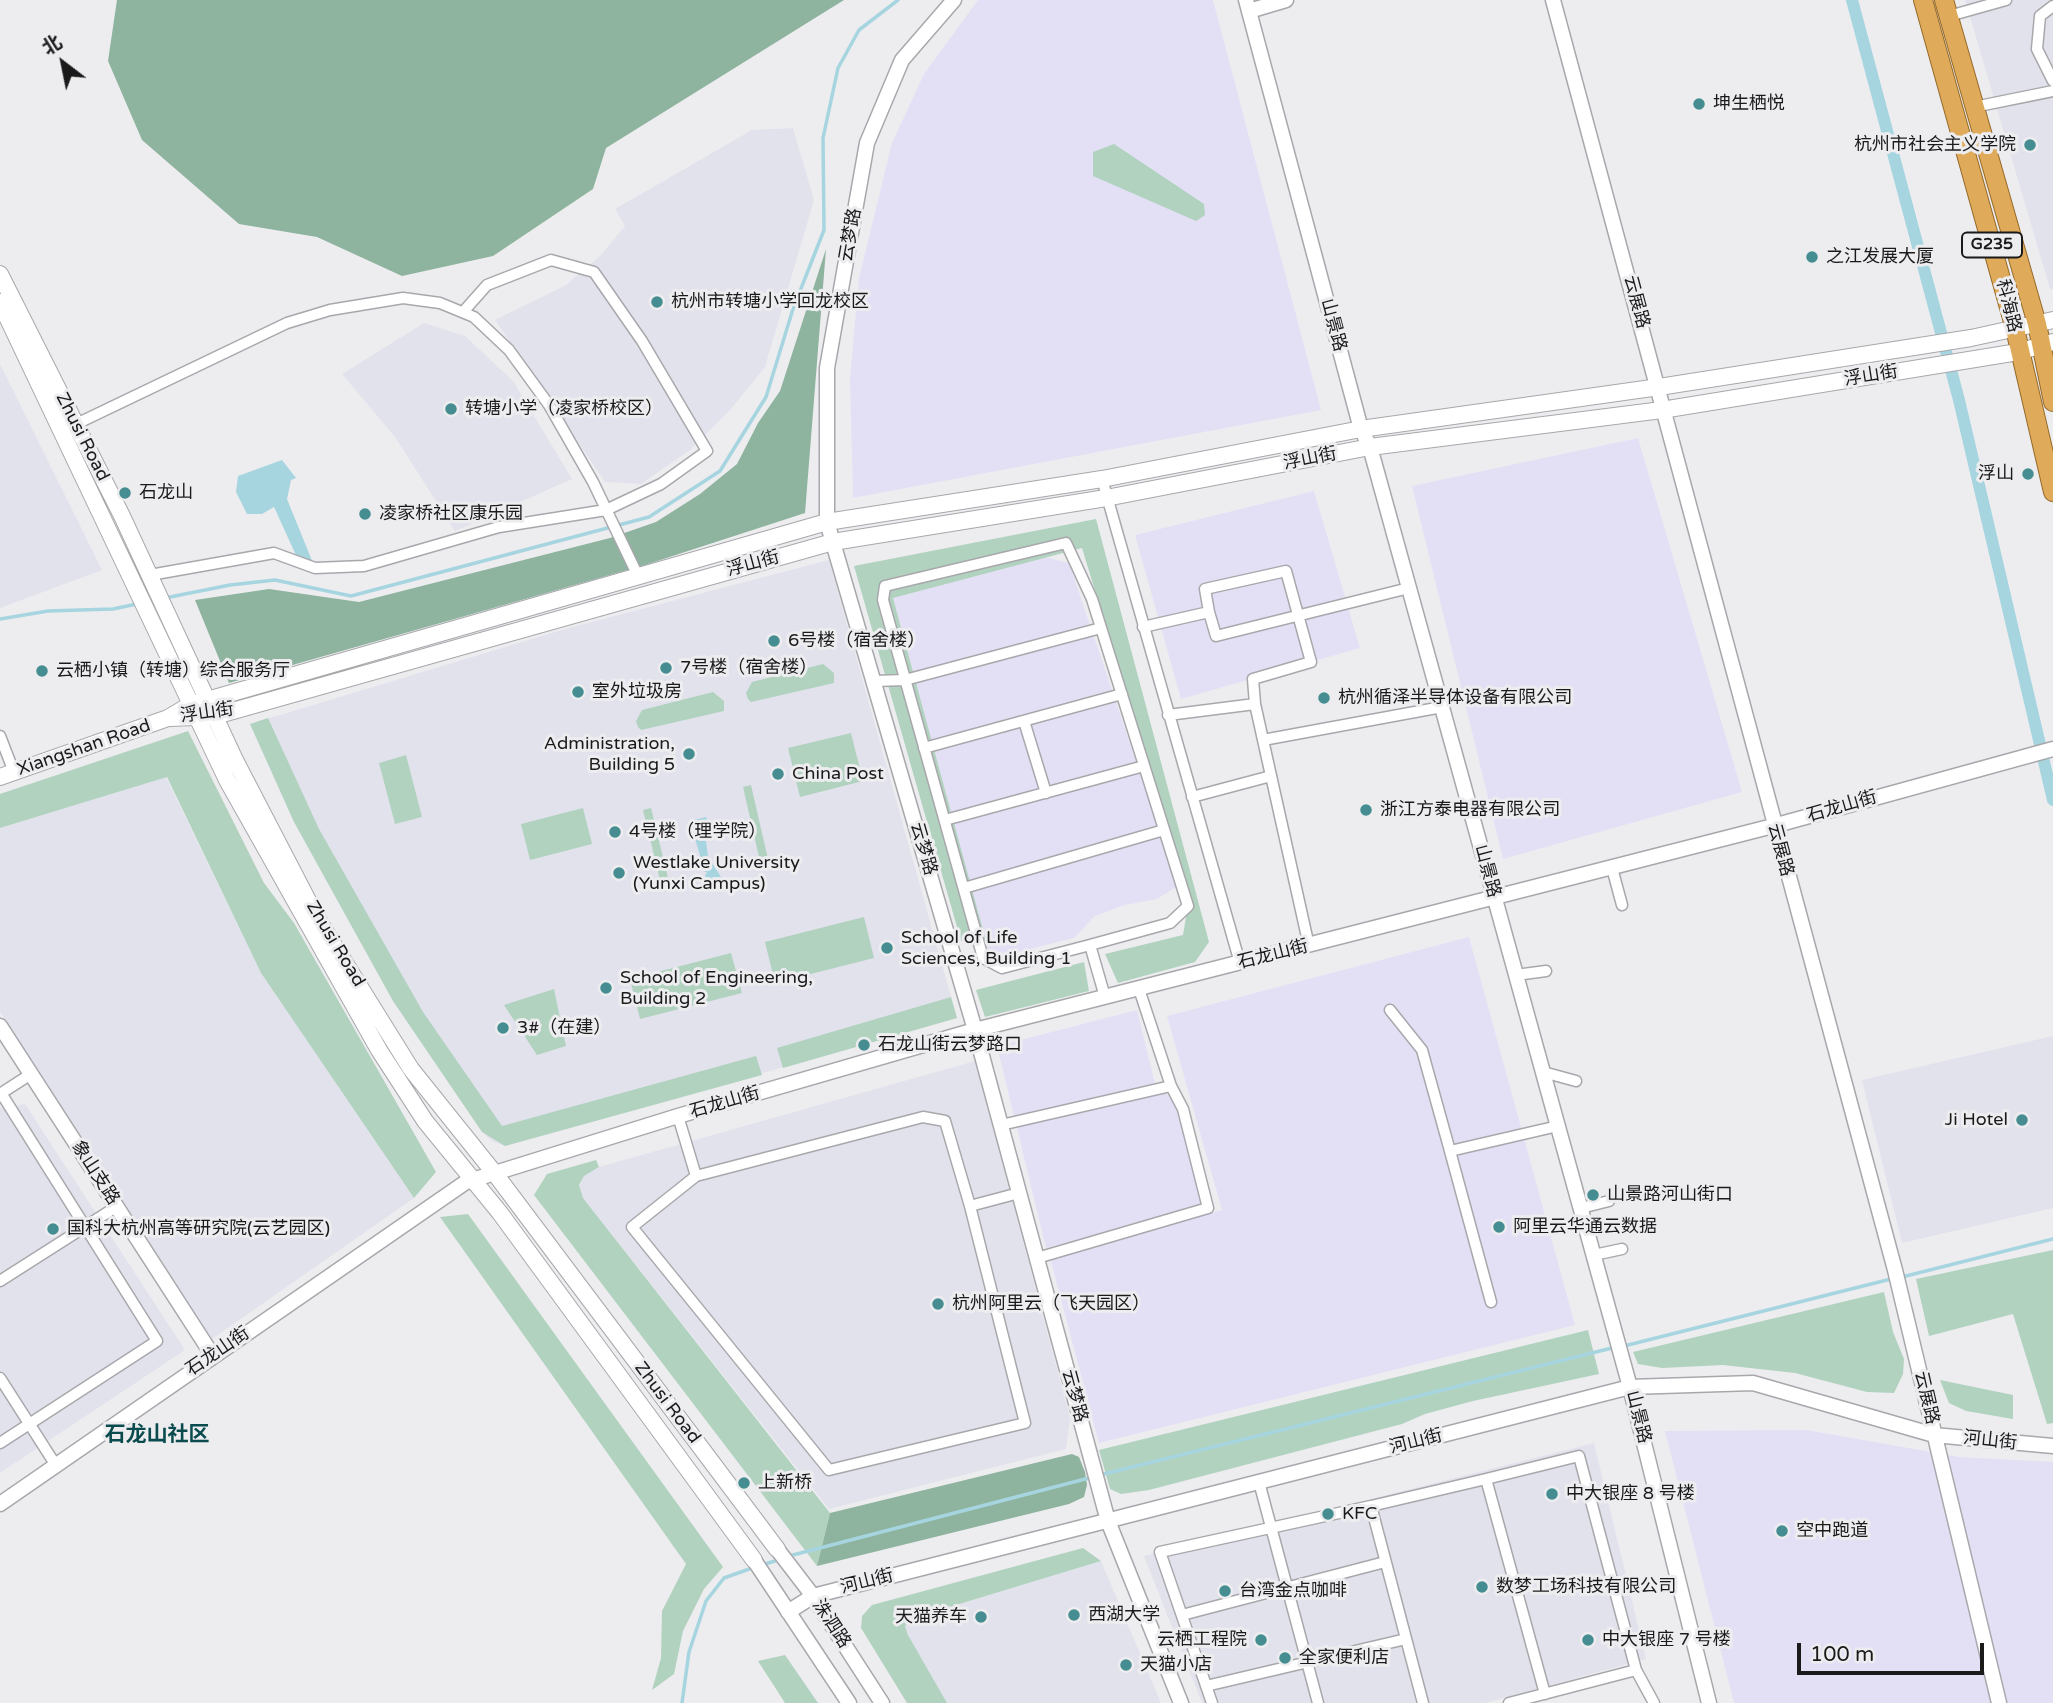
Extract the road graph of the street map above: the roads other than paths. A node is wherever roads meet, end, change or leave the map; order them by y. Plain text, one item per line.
1 (954, 0) edge
2 (1286, 0) edge
3 (1553, 0) edge
4 (1923, 0) edge
5 (2006, 0) edge
6 (1248, 5) edge
7 (2053, 6) edge
8 (1946, 8) edge
9 (2053, 81) edge
10 (2053, 92) edge
11 (1974, 107) junction
12 (0, 274) edge
13 (0, 302) edge
14 (463, 312) junction
15 (2045, 322) edge
16 (2015, 329) junction
17 (2046, 344) edge
18 (2018, 352) junction
19 (1659, 387) junction
20 (2053, 402) edge
21 (1662, 410) junction
22 (69, 427) junction
23 (1361, 429) junction
24 (1370, 447) junction
25 (1102, 479) junction
26 (2053, 492) edge
27 (1105, 498) junction
28 (609, 515) junction
29 (827, 522) junction
30 (833, 542) junction
31 (150, 575) junction
32 (638, 576) junction
33 (1409, 588) junction
34 (1209, 612) junction
35 (1300, 615) junction
36 (1143, 627) junction
37 (1101, 628) junction
38 (905, 680) junction
39 (875, 681) junction
40 (1122, 694) junction
41 (1255, 704) junction
42 (1442, 707) junction
43 (211, 708) junction
44 (193, 712) junction
45 (1168, 715) junction
46 (168, 718) joint
47 (1024, 721) junction
48 (0, 736) edge
49 (1263, 740) junction
50 (925, 748) junction
51 (2053, 749) edge
52 (1144, 766) junction
53 (7, 775) edge
54 (1271, 776) junction
55 (1046, 793) junction
56 (1192, 797) junction
57 (945, 820) junction
58 (1773, 826) junction
59 (1164, 830) junction
60 (1612, 868) junction
61 (964, 888) junction
62 (1495, 899) junction
63 (1622, 905) dead end
64 (1090, 945) junction
65 (1309, 946) junction
66 (1240, 963) junction
67 (1546, 971) dead end
68 (1516, 975) junction
69 (1139, 989) junction
70 (1105, 997) junction
71 (1390, 1010) dead end
72 (0, 1026) edge
73 (975, 1030) junction
74 (1543, 1072) junction
75 (31, 1074) junction
76 (1576, 1081) dead end
77 (1171, 1086) junction
78 (1, 1094) edge
79 (678, 1116) junction
80 (1001, 1125) junction
81 (1558, 1126) junction
82 (1450, 1152) junction
83 (496, 1175) junction
84 (696, 1176) junction
85 (473, 1181) junction
86 (1019, 1193) junction
87 (1609, 1201) dead end
88 (116, 1206) junction
89 (970, 1206) junction
90 (1581, 1208) junction
91 (86, 1226) junction
92 (1622, 1249) dead end
93 (1594, 1255) junction
94 (1037, 1258) junction
95 (0, 1281) edge
96 (1491, 1302) dead end
97 (213, 1356) junction
98 (0, 1378) edge
99 (1630, 1387) junction
100 (29, 1424) junction
101 (1934, 1435) junction
102 (0, 1443) edge
103 (2053, 1446) edge
104 (55, 1464) junction
105 (1486, 1479) junction
106 (1259, 1482) junction
107 (0, 1504) edge
108 (1371, 1506) junction
109 (1108, 1521) junction
110 (1271, 1525) junction
111 (776, 1549) joint
112 (754, 1560) joint
113 (1385, 1562) junction
114 (1288, 1588) junction
115 (813, 1596) junction
116 (788, 1612) junction
117 (1182, 1615) junction
118 (1406, 1639) junction
119 (1308, 1662) junction
120 (1636, 1670) junction
121 (1206, 1686) junction
122 (1545, 1694) junction
123 (849, 1703) edge
124 (881, 1703) edge
125 (1181, 1703) edge
126 (1212, 1703) edge
127 (1318, 1703) edge
128 (1423, 1703) edge
129 (1509, 1703) edge
130 (1654, 1703) edge
131 (1709, 1703) edge
132 (1999, 1703) edge

1 - 29 street, 云梦路
2 - 6 street
3 - 19 street, 云展路
4 - 16 highway, 科海路 / G235
5 - 8 street
6 - 23 street, 山景路
7 - 9 street
8 - 11 highway, 科海路 / G235
10 - 11 street
11 - 15 highway, 科海路 / G235
12 - 22 main road, Zhusi Road
13 - 22 main road, Zhusi Road
14 - 22 street
14 - 28 street
14 - 28 street
15 - 16 main road, 浮山街
15 - 17 highway, 科海路 / G235
16 - 18 highway, 科海路 / G235
16 - 19 main road, 浮山街
17 - 18 main road, 浮山街
17 - 20 highway, 科海路 / G235
18 - 21 main road, 浮山街
18 - 26 highway, 科海路 / G235
19 - 21 street, 云展路
19 - 23 main road, 浮山街
21 - 24 main road, 浮山街
21 - 58 street, 云展路
22 - 31 main road, Zhusi Road
22 - 44 main road, Zhusi Road
23 - 24 street, 山景路
23 - 25 main road, 浮山街
24 - 27 main road, 浮山街
24 - 33 street, 山景路
25 - 27 street
25 - 29 main road, 浮山街
27 - 30 main road, 浮山街
27 - 36 street
28 - 31 street
28 - 32 street
29 - 30 street, 云梦路
29 - 32 main road, 浮山街
30 - 39 street, 云梦路
30 - 43 main road, 浮山街
31 - 43 main road, Zhusi Road
32 - 43 main road, 浮山街
33 - 35 street
33 - 42 street, 山景路
34 - 35 street
34 - 35 street
34 - 36 street
35 - 41 street
36 - 45 street
37 - 38 street
37 - 38 street
37 - 40 street
38 - 39 street
38 - 50 street
39 - 73 street, 云梦路
40 - 47 street
40 - 52 street
41 - 45 street
41 - 49 street
42 - 49 street
42 - 62 street, 山景路
43 - 44 main road, 浮山街
43 - 83 main road, Zhusi Road
44 - 46 main road, 浮山街
44 - 85 main road, Zhusi Road
45 - 56 street
46 - 53 main road, Xiangshan Road
47 - 50 street
47 - 55 street
48 - 53 street
49 - 54 street
50 - 57 street
51 - 58 street, 石龙山街
52 - 55 street
52 - 59 street
54 - 56 street
54 - 65 street
55 - 57 street
56 - 66 street
57 - 61 street
58 - 60 street, 石龙山街
58 - 101 street, 云展路
59 - 61 street
59 - 64 street
60 - 62 street, 石龙山街
60 - 63 street
61 - 64 street
62 - 65 street, 石龙山街
62 - 68 street, 山景路
64 - 70 street
65 - 66 street, 石龙山街
66 - 69 street, 石龙山街
67 - 68 street
68 - 74 street, 山景路
69 - 70 street, 石龙山街
69 - 77 street
70 - 73 street, 石龙山街
71 - 82 street
72 - 75 street, 象山支路
73 - 79 street, 石龙山街
73 - 80 street, 云梦路
74 - 76 street
74 - 81 street, 山景路
75 - 78 street
75 - 88 street, 象山支路
77 - 80 street
77 - 94 street
78 - 91 street
79 - 83 street, 石龙山街
79 - 84 street
80 - 86 street, 云梦路
81 - 82 street
81 - 90 street, 山景路
82 - 96 street
83 - 85 street, 石龙山街
83 - 111 main road, Zhusi Road
84 - 89 street
84 - 89 street
85 - 97 street, 石龙山街
85 - 112 main road, Zhusi Road
86 - 89 street
86 - 94 street, 云梦路
87 - 90 street
88 - 91 street
88 - 97 street, 象山支路
90 - 93 street, 山景路
91 - 95 street
91 - 100 street
92 - 93 street
93 - 99 street, 山景路
94 - 109 street, 云梦路
97 - 104 street, 石龙山街
98 - 100 street
99 - 101 street, 河山街
99 - 106 street, 河山街
99 - 131 street, 山景路
100 - 102 street
100 - 104 street
101 - 103 street, 河山街
101 - 132 street, 云展路
104 - 107 street, 石龙山街
105 - 108 street
105 - 120 street
105 - 122 street
106 - 109 street, 河山街
106 - 110 street
108 - 110 street
108 - 113 street
109 - 115 street, 河山街
109 - 125 street, 云梦路
110 - 114 street
110 - 117 street
111 - 115 street, 洙泗路
112 - 116 street, 洙泗路
113 - 114 street
113 - 118 street
114 - 117 street
114 - 119 street
115 - 116 street, 河山街
115 - 124 street, 洙泗路
116 - 123 street, 洙泗路
117 - 121 street
118 - 119 street
118 - 128 street
119 - 121 street
119 - 127 street
120 - 122 street
120 - 130 street
121 - 126 street
122 - 129 street

